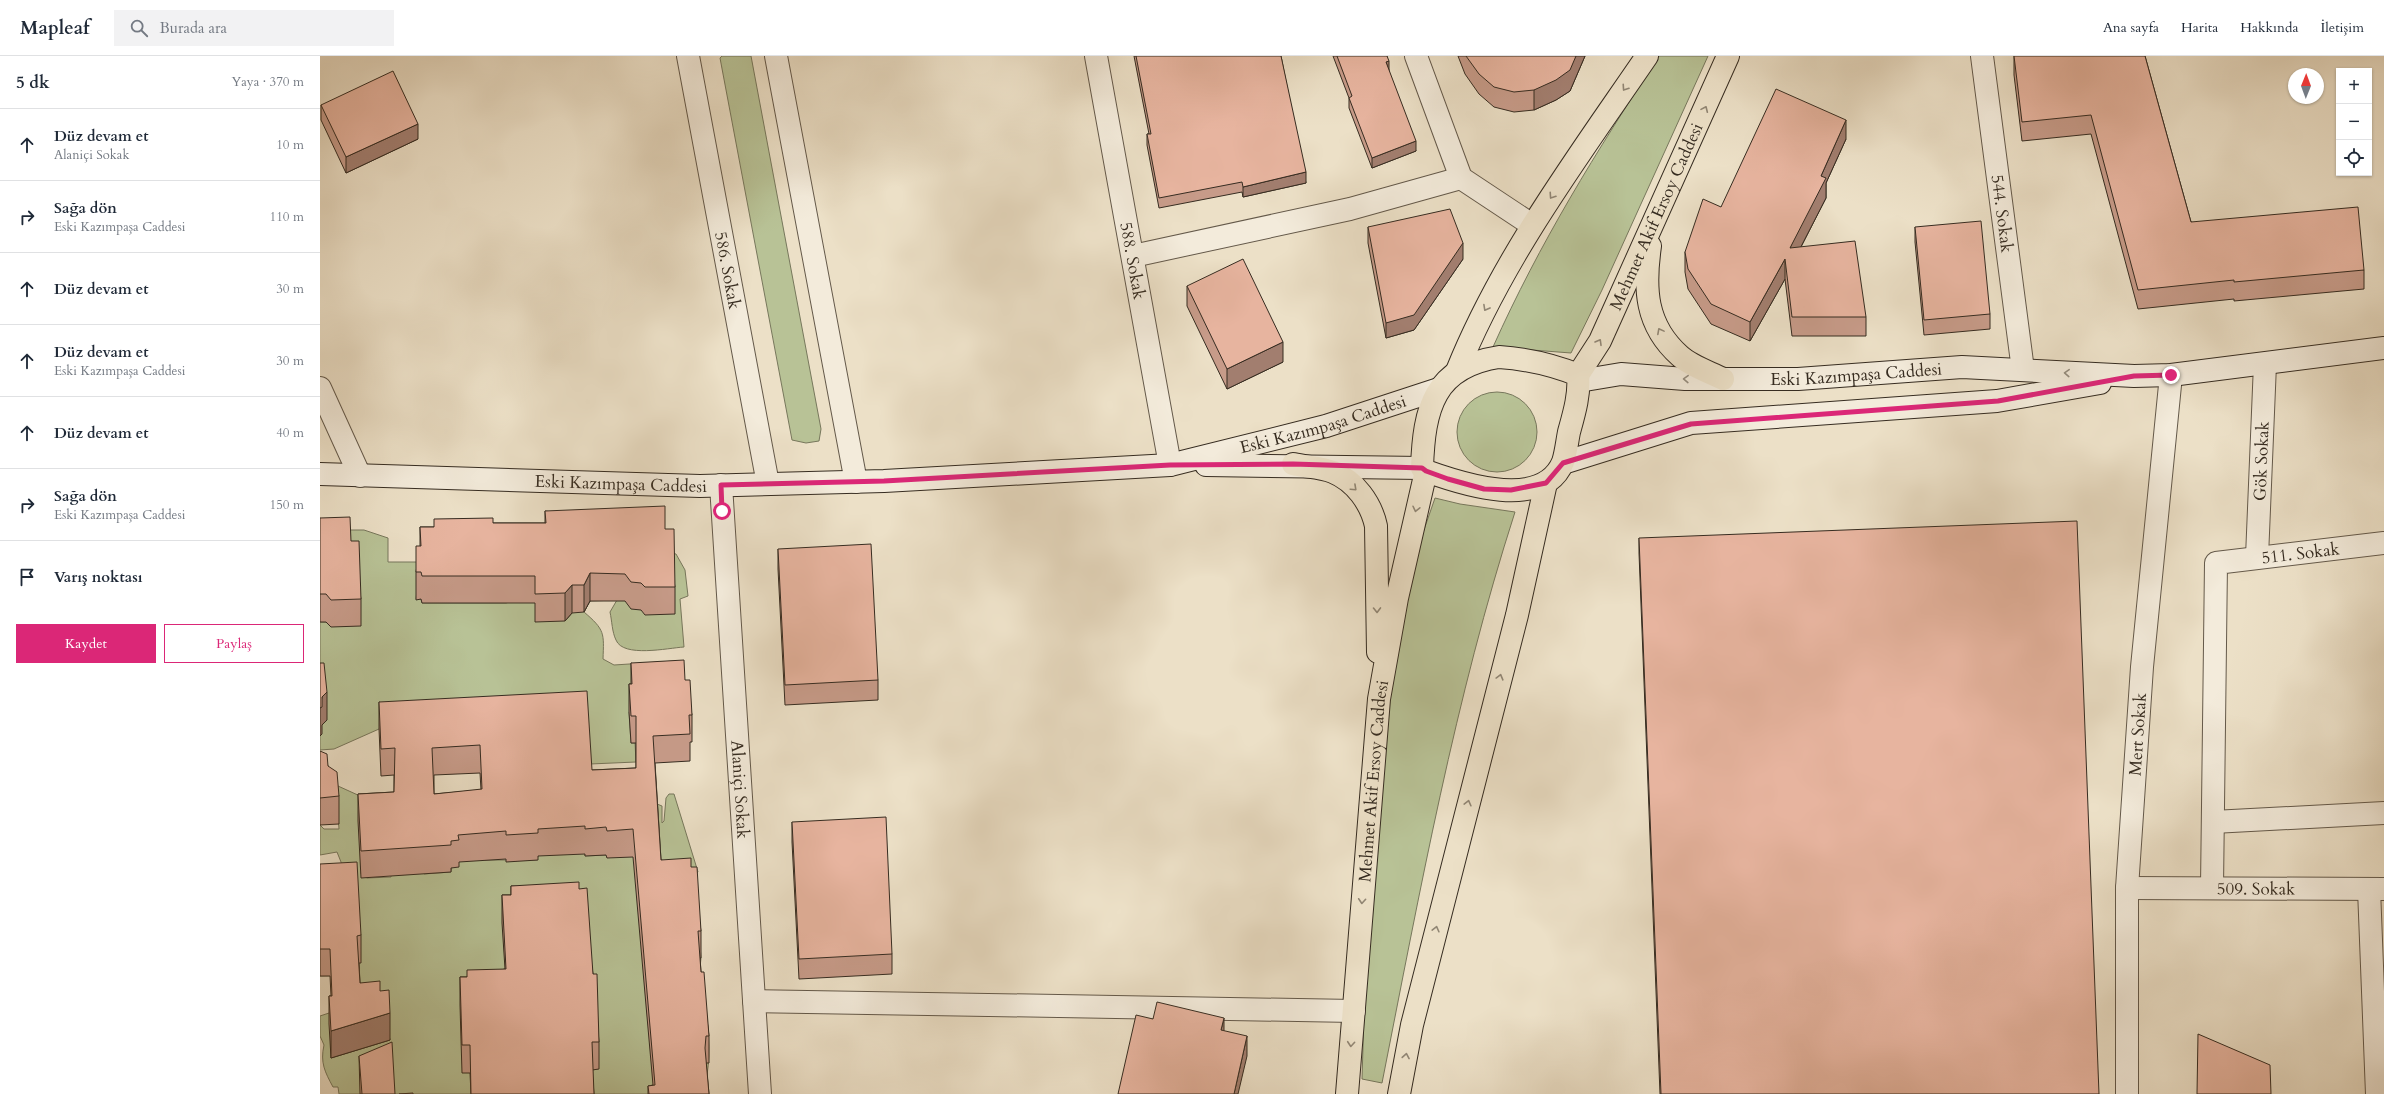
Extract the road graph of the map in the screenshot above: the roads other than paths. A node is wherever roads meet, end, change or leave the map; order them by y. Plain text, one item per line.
1 (688, 56) edge
2 (776, 56) edge
3 (1096, 56) edge
4 (1416, 56) edge
5 (1647, 56) edge
6 (1728, 56) edge
7 (1982, 56) edge
8 (1461, 178) junction
9 (1653, 224) junction
10 (1532, 225) junction
11 (1133, 256) junction
12 (2384, 348) edge
13 (2265, 364) junction
14 (2023, 370) junction
15 (1457, 371) junction
16 (2171, 375) junction
17 (2134, 376) junction
18 (1578, 378) junction
19 (1723, 379) junction
20 (320, 388) edge
21 (1439, 389) junction
22 (1563, 463) junction
23 (1293, 464) junction
24 (1170, 465) junction
25 (1424, 469) junction
26 (320, 474) edge
27 (360, 476) junction
28 (856, 482) junction
29 (1546, 483) junction
30 (768, 484) junction
31 (721, 485) junction
32 (2384, 543) edge
33 (2257, 557) junction
34 (1379, 699) junction
35 (2384, 813) edge
36 (2213, 822) junction
37 (2127, 888) junction
38 (2212, 888) junction
39 (2376, 889) edge
40 (754, 1000) junction
41 (1354, 1011) junction
42 (760, 1094) edge
43 (1347, 1094) edge
44 (1400, 1094) edge
45 (2127, 1094) edge
46 (2377, 1094) edge

1 - 30 street, 586. Sokak
2 - 28 street
3 - 11 street, 588. Sokak
4 - 8 street
5 -> 10 main road
9 -> 6 main road, Mehmet Akif Ersoy Caddesi
7 - 14 street, 544. Sokak
8 - 10 street
8 - 11 street
18 -> 9 main road, Mehmet Akif Ersoy Caddesi
19 -> 9 main road
10 -> 15 main road
11 - 24 street, 588. Sokak
12 - 13 street, Eski Kazımpaşa Caddesi
13 - 16 street, Eski Kazımpaşa Caddesi
13 - 33 street, Gök Sokak
17 -> 14 street, Eski Kazımpaşa Caddesi
14 - 19 street, Eski Kazımpaşa Caddesi
15 - 18 main road
15 - 21 main road, Mehmet Akif Ersoy Caddesi
16 - 17 street, Eski Kazımpaşa Caddesi
16 - 37 street, Mert Sokak
17 - 22 street, Eski Kazımpaşa Caddesi
19 -> 18 street, Eski Kazımpaşa Caddesi
18 - 22 main road
20 - 27 street
21 - 24 street, Eski Kazımpaşa Caddesi
21 - 25 main road, Mehmet Akif Ersoy Caddesi
22 - 29 main road
23 - 24 street, Eski Kazımpaşa Caddesi
23 - 25 street, Eski Kazımpaşa Caddesi
23 -> 34 main road
24 - 28 street, Eski Kazımpaşa Caddesi
25 - 29 main road
25 -> 34 main road, Mehmet Akif Ersoy Caddesi
26 - 27 street, Eski Kazımpaşa Caddesi
27 - 31 street, Eski Kazımpaşa Caddesi
28 - 30 street, Eski Kazımpaşa Caddesi
44 -> 29 main road
30 - 31 street, Eski Kazımpaşa Caddesi
31 - 40 street, Alaniçi Sokak
32 - 33 street, 511. Sokak
33 - 36 street, 511. Sokak
34 -> 41 main road, Mehmet Akif Ersoy Caddesi
35 - 36 street
36 - 38 street
37 - 38 street, 509. Sokak
37 - 45 street, Mert Sokak
38 - 39 street, 509. Sokak
39 - 46 street
40 - 41 street
40 - 42 street, Alaniçi Sokak
41 -> 43 main road, Mehmet Akif Ersoy Caddesi

